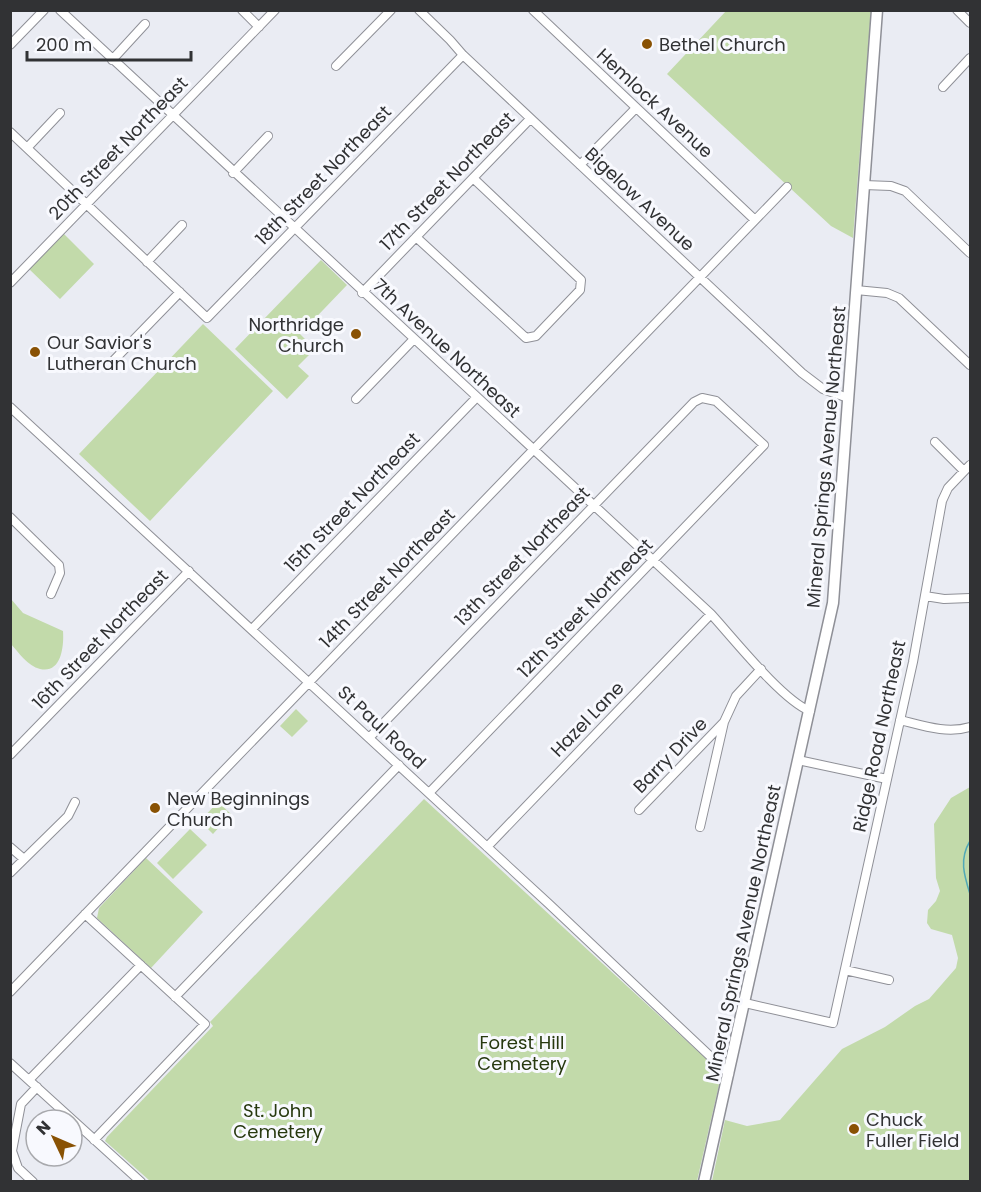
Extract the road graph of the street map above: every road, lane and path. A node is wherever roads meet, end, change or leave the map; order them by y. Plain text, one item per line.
1 (44, 10) edge
2 (60, 10) edge
3 (242, 10) edge
4 (275, 10) edge
5 (391, 10) edge
6 (419, 10) edge
7 (532, 10) edge
8 (877, 10) edge
9 (957, 10) edge
10 (970, 23) edge
11 (145, 24) dead end
12 (259, 27) junction
13 (10, 45) edge
14 (463, 55) junction
15 (970, 58) edge
16 (112, 60) junction
17 (336, 66) dead end
18 (943, 87) dead end
19 (636, 108) junction
20 (60, 113) dead end
21 (172, 116) junction
22 (531, 119) junction
23 (10, 132) edge
24 (268, 136) dead end
25 (27, 148) junction
26 (580, 165) junction
27 (233, 173) junction
28 (473, 178) junction
29 (864, 185) junction
30 (787, 187) dead end
31 (86, 205) junction
32 (755, 220) junction
33 (182, 225) dead end
34 (294, 229) junction
35 (416, 237) junction
36 (970, 253) edge
37 (147, 262) junction
38 (700, 277) junction
39 (10, 283) edge
40 (856, 290) junction
41 (180, 292) junction
42 (362, 292) junction
43 (413, 340) junction
44 (114, 360) dead end
45 (970, 365) edge
46 (476, 398) junction
47 (848, 398) junction
48 (356, 399) dead end
49 (700, 399) joint
50 (10, 407) edge
51 (935, 442) dead end
52 (532, 450) junction
53 (967, 468) edge
54 (593, 506) junction
55 (10, 517) edge
56 (652, 561) junction
57 (189, 571) junction
58 (51, 594) dead end
59 (925, 596) junction
60 (970, 598) edge
61 (711, 614) junction
62 (252, 630) junction
63 (761, 669) junction
64 (309, 682) junction
65 (810, 711) junction
66 (900, 720) junction
67 (724, 722) junction
68 (970, 727) edge
69 (369, 738) junction
70 (10, 756) edge
71 (798, 760) junction
72 (399, 765) junction
73 (887, 779) junction
74 (429, 793) junction
75 (75, 802) dead end
76 (639, 810) dead end
77 (700, 827) dead end
78 (10, 847) edge
79 (487, 847) junction
80 (24, 859) junction
81 (10, 873) edge
82 (85, 914) junction
83 (141, 965) junction
84 (844, 970) junction
85 (889, 980) dead end
86 (10, 992) edge
87 (175, 997) junction
88 (745, 1004) junction
89 (10, 1063) edge
90 (729, 1074) junction
91 (29, 1080) junction
92 (37, 1087) junction
93 (94, 1140) junction
94 (33, 1182) edge
95 (141, 1182) edge
96 (704, 1182) edge

1 - 13 street
2 - 16 street, 7th Avenue Northeast
3 - 12 street
4 - 12 street, 20th Street Northeast
5 - 17 street
6 - 14 street, Bigelow Avenue
7 - 19 street, Hemlock Avenue
8 - 29 main road, Mineral Springs Avenue Northeast
9 - 10 street
11 - 16 street
12 - 21 street, 20th Street Northeast
14 - 22 street, Bigelow Avenue
14 - 34 street, 18th Street Northeast
15 - 18 street
16 - 21 street, 7th Avenue Northeast
19 - 26 street
19 - 32 street, Hemlock Avenue
20 - 25 street
21 - 27 street, 7th Avenue Northeast
21 - 31 street, 20th Street Northeast
22 - 26 street, Bigelow Avenue
22 - 28 street, 17th Street Northeast
23 - 25 street
24 - 27 street
25 - 31 street
26 - 38 street, Bigelow Avenue
27 - 34 street, 7th Avenue Northeast
28 - 35 street, 17th Street Northeast
28 - 35 street
29 - 36 street
29 - 40 main road, Mineral Springs Avenue Northeast
30 - 32 street, 14th Street Northeast
31 - 37 street
31 - 39 street, 20th Street Northeast
32 - 38 street, 14th Street Northeast
33 - 37 street
34 - 41 street, 18th Street Northeast
34 - 42 street, 7th Avenue Northeast
35 - 42 street, 17th Street Northeast
37 - 41 street
38 - 47 street, Bigelow Avenue
38 - 52 street, 14th Street Northeast
40 - 45 street
40 - 47 main road, Mineral Springs Avenue Northeast
41 - 44 street
42 - 43 street, 7th Avenue Northeast
43 - 46 street, 7th Avenue Northeast
43 - 48 street
46 - 52 street, 7th Avenue Northeast
46 - 62 street, 15th Street Northeast
47 - 65 main road, Mineral Springs Avenue Northeast
49 - 54 street, 13th Street Northeast
49 - 56 street, 12th Street Northeast
50 - 57 street, St Paul Road
51 - 53 street
52 - 54 street, 7th Avenue Northeast
52 - 64 street, 14th Street Northeast
53 - 59 street, Ridge Road Northeast
54 - 56 street, 7th Avenue Northeast
54 - 69 street, 13th Street Northeast
55 - 58 street
56 - 61 street, 7th Avenue Northeast
56 - 74 street, 12th Street Northeast
57 - 62 street, St Paul Road
57 - 70 street, 16th Street Northeast
59 - 60 street
59 - 66 street, Ridge Road Northeast
61 - 63 street, 7th Avenue Northeast
61 - 79 street, Hazel Lane
62 - 64 street, St Paul Road
63 - 65 street, 7th Avenue Northeast
63 - 67 street, Barry Drive
64 - 69 street, St Paul Road
64 - 82 street, 14th Street Northeast
65 - 71 main road, Mineral Springs Avenue Northeast
66 - 68 street
66 - 73 street, Ridge Road Northeast
67 - 76 street, Barry Drive
67 - 77 street, Barry Drive
69 - 72 street, St Paul Road
71 - 73 street
71 - 88 main road, Mineral Springs Avenue Northeast
72 - 74 street, St Paul Road
72 - 87 street
73 - 84 street, Ridge Road Northeast
74 - 79 street, St Paul Road
75 - 80 street
78 - 80 street
79 - 90 street, St Paul Road
80 - 81 street
82 - 83 street
82 - 86 street, 14th Street Northeast
83 - 87 street
83 - 91 street
84 - 85 street
84 - 88 street, Ridge Road Northeast
87 - 93 street
88 - 90 main road, Mineral Springs Avenue Northeast
89 - 91 street
90 - 96 main road, Mineral Springs Avenue Northeast
91 - 92 street
92 - 93 street
92 - 94 street
93 - 95 street

